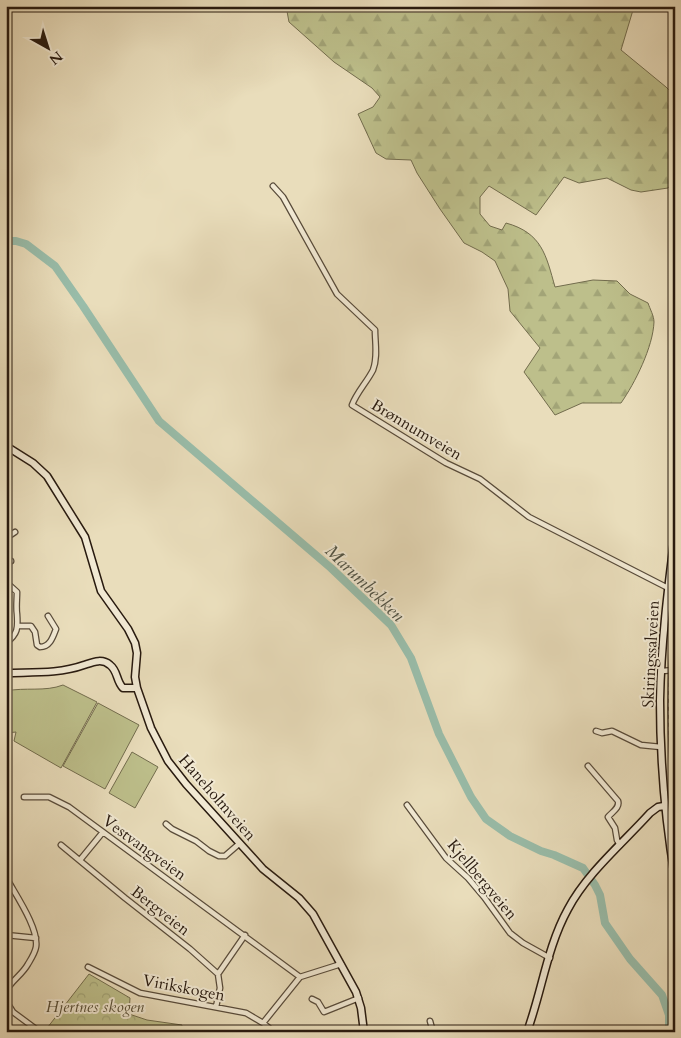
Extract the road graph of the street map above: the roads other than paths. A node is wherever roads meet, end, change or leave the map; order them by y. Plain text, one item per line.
1 (273, 186) dead end
2 (6, 446) edge
3 (15, 532) dead end
4 (675, 533) edge
5 (6, 538) edge
6 (6, 582) edge
7 (668, 588) junction
8 (48, 616) dead end
9 (18, 626) junction
10 (6, 643) edge
11 (675, 670) edge
12 (662, 672) junction
13 (6, 673) edge
14 (137, 688) junction
15 (596, 731) dead end
16 (661, 746) junction
17 (588, 766) dead end
18 (24, 798) dead end
19 (407, 805) dead end
20 (664, 806) junction
21 (166, 824) dead end
22 (103, 832) junction
23 (240, 843) junction
24 (61, 844) dead end
25 (621, 845) junction
26 (80, 860) junction
27 (6, 877) edge
28 (675, 878) edge
29 (6, 935) edge
30 (244, 935) junction
31 (36, 938) junction
32 (550, 958) junction
33 (341, 964) junction
34 (88, 967) dead end
35 (218, 974) junction
36 (300, 977) junction
37 (6, 991) edge
38 (359, 998) junction
39 (312, 999) dead end
40 (6, 1001) edge
41 (216, 1007) junction
42 (430, 1021) dead end
43 (263, 1023) junction
44 (40, 1032) edge
45 (274, 1032) edge
46 (364, 1032) edge
47 (433, 1032) edge
48 (527, 1032) edge

1 - 7 street, Brønnumveien
2 - 14 main road, Haneholmveien
3 - 5 street
4 - 7 main road, Skiringssalveien
6 - 9 street
7 - 12 main road, Skiringssalveien
8 - 9 street
9 - 10 street
11 - 12 street
12 - 16 main road, Skiringssalveien
13 - 14 main road
14 - 23 main road, Haneholmveien
15 - 16 street
16 - 20 main road, Skiringssalveien
17 - 25 street
18 - 22 street, Vestvangveien
19 - 32 street, Kjellbergveien
20 - 25 main road
20 - 28 main road, Skiringssalveien
21 - 23 street
22 - 26 street
22 - 30 street, Vestvangveien
23 - 33 main road, Haneholmveien
24 - 26 street, Bergveien
25 - 32 main road
26 - 35 street, Bergveien
27 - 31 street
29 - 31 street
30 - 35 street
30 - 36 street, Vestvangveien
31 - 37 street
32 - 48 main road
33 - 36 street
33 - 38 main road, Haneholmveien
34 - 41 street, Virikskogen
35 - 41 street
36 - 43 street
38 - 39 street
38 - 46 main road, Haneholmveien
40 - 44 street
41 - 43 street, Virikskogen
42 - 47 street
43 - 45 street, Virikskogen

